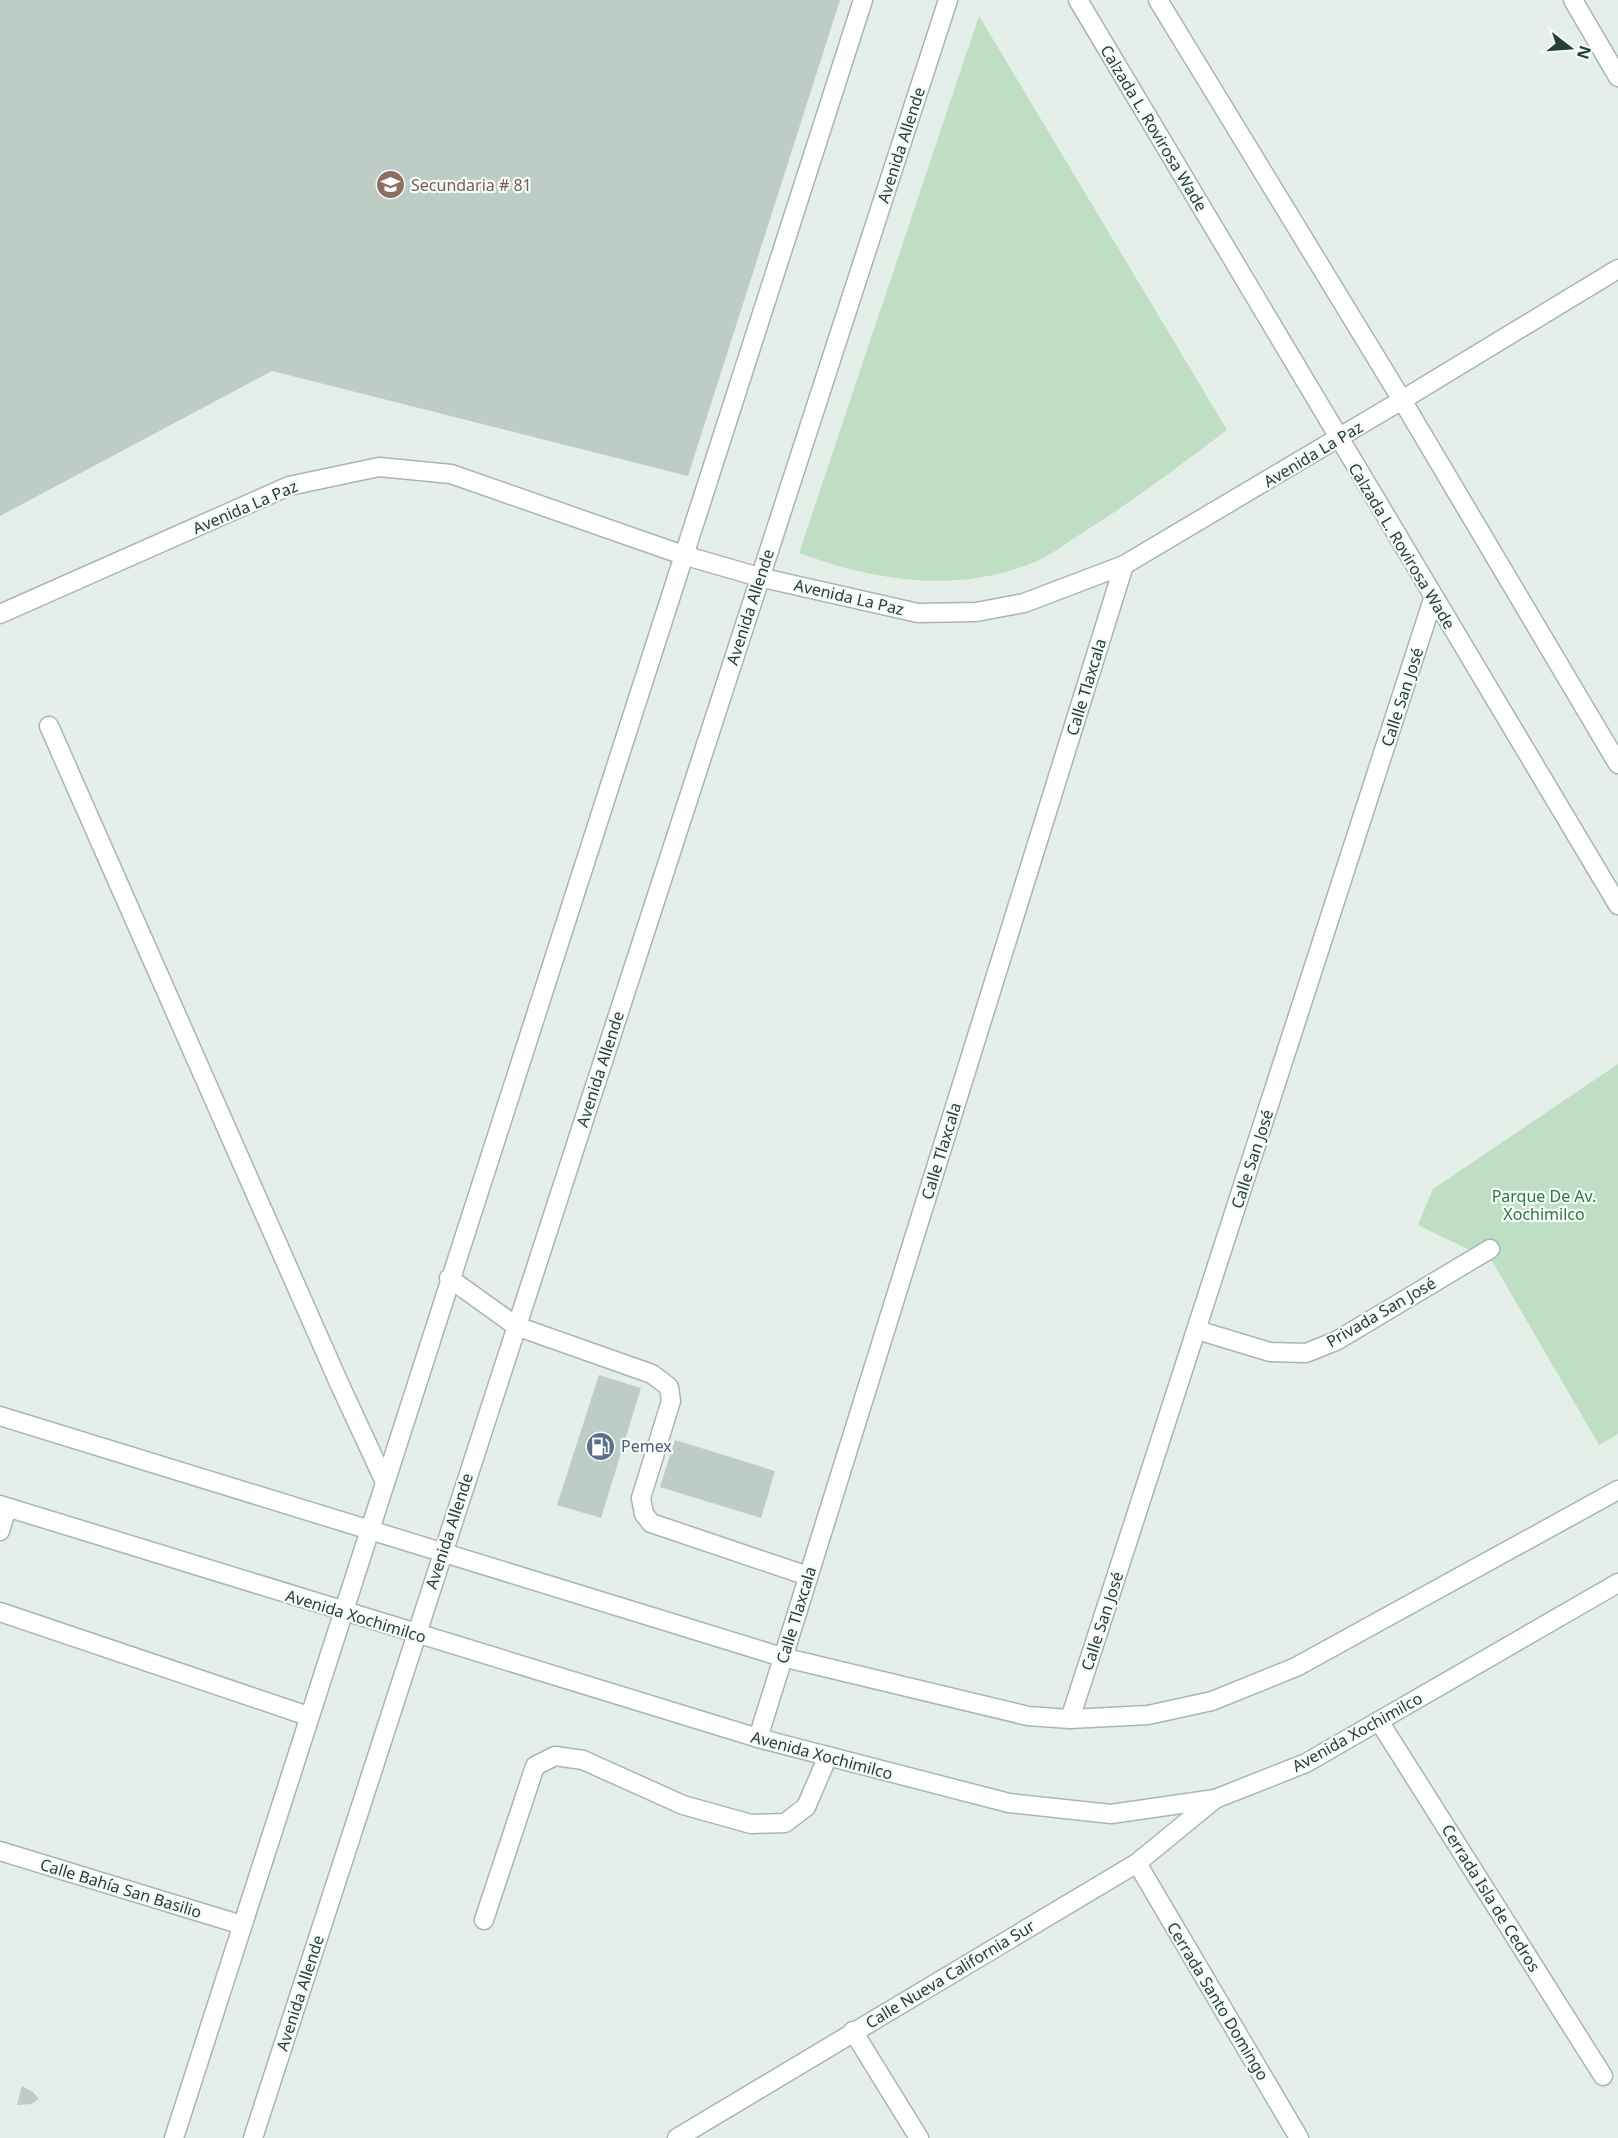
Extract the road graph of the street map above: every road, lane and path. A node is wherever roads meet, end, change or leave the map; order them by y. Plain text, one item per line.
1 (862, 0) edge
2 (948, 0) edge
3 (1078, 0) edge
4 (1158, 0) edge
5 (1574, 0) edge
6 (1618, 77) edge
7 (1618, 269) edge
8 (1402, 400) junction
9 (1339, 439) junction
10 (683, 555) junction
11 (1124, 565) junction
12 (759, 577) junction
13 (1433, 599) junction
14 (0, 614) edge
15 (49, 726) dead end
16 (1618, 764) edge
17 (1618, 905) edge
18 (1490, 1249) dead end
19 (449, 1278) junction
20 (516, 1326) junction
21 (1197, 1330) junction
22 (0, 1416) edge
23 (384, 1480) junction
24 (1618, 1490) edge
25 (4, 1506) edge
26 (368, 1530) junction
27 (0, 1531) edge
28 (442, 1554) junction
29 (808, 1576) junction
30 (1618, 1583) edge
31 (0, 1612) edge
32 (342, 1612) junction
33 (416, 1634) junction
34 (782, 1657) junction
35 (308, 1716) junction
36 (1070, 1719) junction
37 (1379, 1721) junction
38 (758, 1738) junction
39 (828, 1756) junction
40 (1215, 1799) junction
41 (0, 1851) edge
42 (1137, 1863) junction
43 (484, 1920) dead end
44 (242, 1925) junction
45 (853, 2031) junction
46 (1603, 2076) dead end
47 (174, 2138) edge
48 (253, 2138) edge
49 (677, 2138) edge
50 (919, 2138) edge
51 (1299, 2138) edge

1 - 10 street
2 - 12 street, Avenida Allende
3 - 9 street, Calzada L. Rovirosa Wade
4 - 8 street
5 - 6 street
7 - 8 street, Avenida La Paz
8 - 9 street, Avenida La Paz
8 - 16 street
9 - 11 street, Avenida La Paz
9 - 13 street, Calzada L. Rovirosa Wade
10 - 12 street, Avenida La Paz
10 - 14 street, Avenida La Paz
10 - 19 street
11 - 12 street, Avenida La Paz
11 - 29 street, Calle Tlaxcala
12 - 20 street, Avenida Allende
13 - 17 street, Calzada L. Rovirosa Wade
13 - 21 street, Calle San José
15 - 23 street
18 - 21 street, Privada San José
19 - 20 street
19 - 23 street
20 - 28 street, Avenida Allende
20 - 29 street
21 - 36 street, Calle San José
22 - 26 street
23 - 26 street
24 - 36 street
25 - 27 street
25 - 32 street, Avenida Xochimilco
26 - 28 street
26 - 32 street
28 - 33 street, Avenida Allende
28 - 34 street
29 - 34 street, Calle Tlaxcala
30 - 37 street, Avenida Xochimilco
31 - 35 street
32 - 33 street, Avenida Xochimilco
32 - 35 street
33 - 38 street, Avenida Xochimilco
33 - 48 street, Avenida Allende
34 - 36 street
34 - 38 street, Calle Tlaxcala
35 - 44 street
37 - 40 street, Avenida Xochimilco
37 - 46 street, Cerrada Isla de Cedros
38 - 39 street, Avenida Xochimilco
39 - 40 street, Avenida Xochimilco
39 - 43 street
40 - 42 street, Calle Nueva California Sur
41 - 44 street, Calle Bahía San Basilio
42 - 45 street, Calle Nueva California Sur
42 - 51 street, Cerrada Santo Domingo
44 - 47 street
45 - 49 street, Calle Nueva California Sur
45 - 50 street

